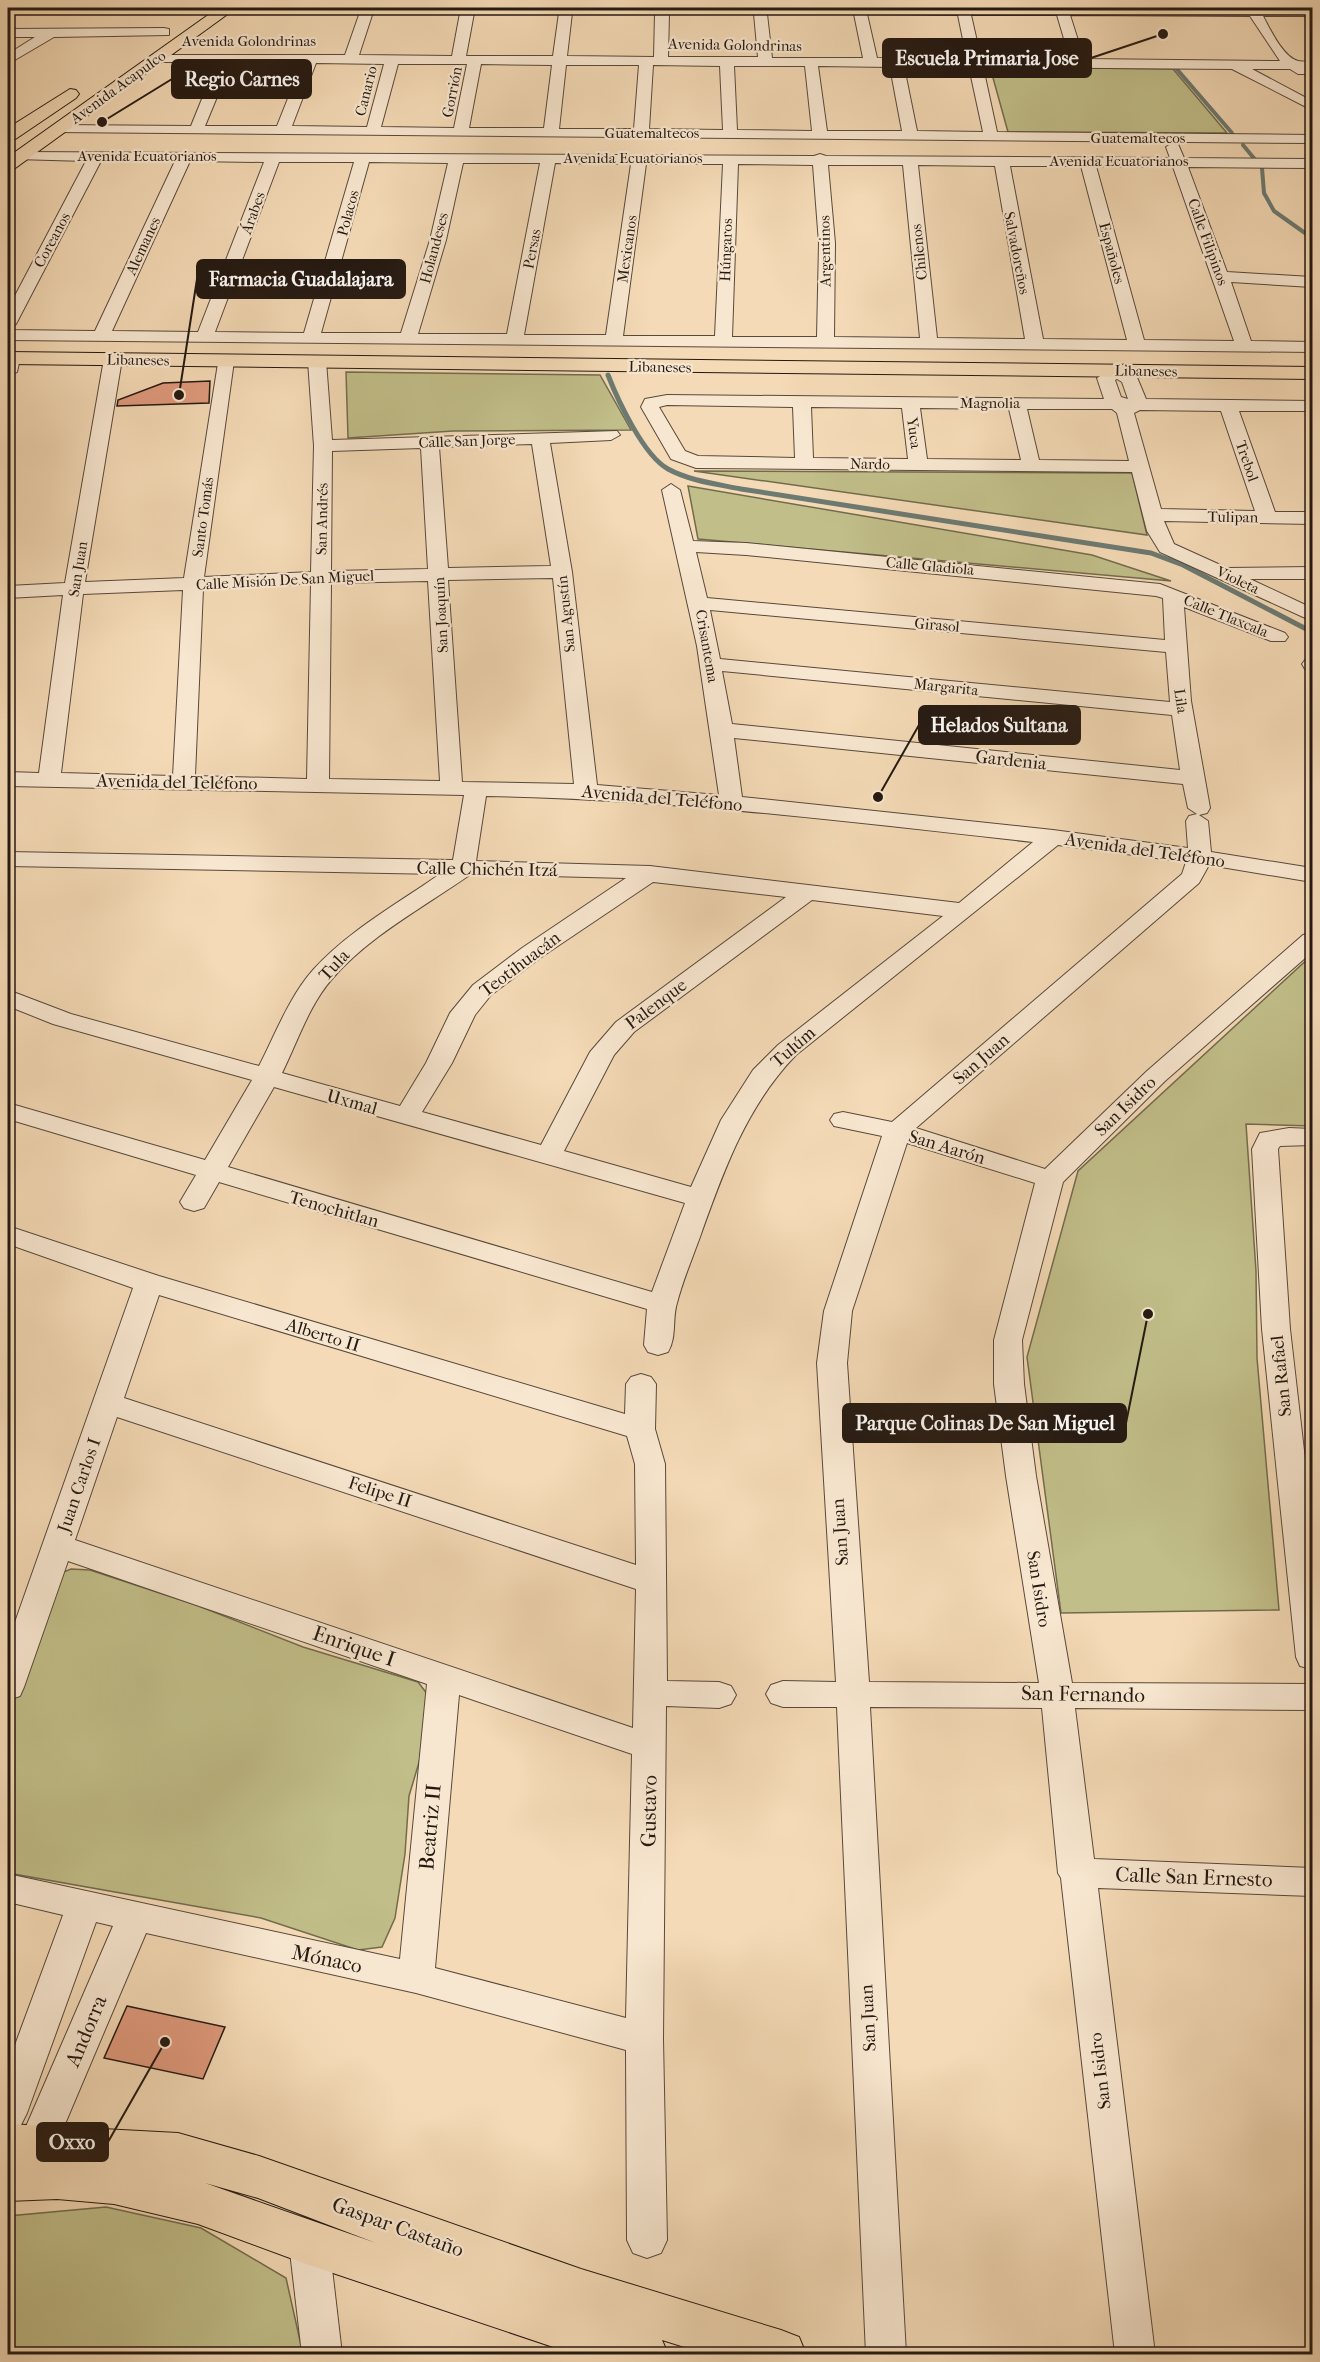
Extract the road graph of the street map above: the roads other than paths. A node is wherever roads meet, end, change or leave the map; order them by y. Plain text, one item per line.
1 (227, 8) edge
2 (367, 8) edge
3 (468, 8) edge
4 (566, 8) edge
5 (662, 8) edge
6 (760, 9) edge
7 (859, 9) edge
8 (963, 9) edge
9 (1062, 9) edge
10 (1156, 10) edge
11 (1254, 10) edge
12 (1312, 12) edge
13 (181, 20) dead end
14 (164, 32) junction
15 (8, 33) edge
16 (52, 33) junction
17 (136, 50) dead end
18 (226, 57) junction
19 (158, 58) junction
20 (311, 58) junction
21 (351, 58) junction
22 (392, 59) junction
23 (458, 59) junction
24 (475, 59) junction
25 (8, 60) edge
26 (559, 60) junction
27 (661, 60) junction
28 (646, 61) junction
29 (727, 61) junction
30 (765, 61) junction
31 (811, 62) junction
32 (871, 62) junction
33 (896, 62) junction
34 (975, 62) junction
35 (1078, 64) junction
36 (1234, 65) junction
37 (1292, 65) junction
38 (1312, 65) edge
39 (1312, 75) edge
40 (1312, 106) edge
41 (58, 129) junction
42 (12, 130) edge
43 (196, 130) junction
44 (283, 131) junction
45 (373, 131) junction
46 (428, 131) junction
47 (461, 131) junction
48 (551, 133) junction
49 (641, 133) junction
50 (730, 134) junction
51 (820, 134) junction
52 (857, 135) junction
53 (910, 135) junction
54 (991, 136) junction
55 (1170, 139) junction
56 (1312, 139) edge
57 (185, 155) junction
58 (96, 156) junction
59 (274, 156) junction
60 (363, 157) junction
61 (421, 158) junction
62 (457, 158) junction
63 (549, 158) junction
64 (639, 158) junction
65 (731, 158) junction
66 (820, 158) junction
67 (861, 158) junction
68 (910, 159) junction
69 (1001, 160) junction
70 (14, 161) edge
71 (1087, 161) junction
72 (1178, 161) junction
73 (1312, 163) edge
74 (1221, 276) junction
75 (1312, 282) edge
76 (8, 324) edge
77 (8, 335) edge
78 (101, 336) junction
79 (204, 337) junction
80 (408, 337) junction
81 (311, 338) junction
82 (515, 339) junction
83 (614, 340) junction
84 (723, 342) junction
85 (825, 343) junction
86 (929, 344) junction
87 (1137, 346) junction
88 (1244, 347) junction
89 (1312, 347) edge
90 (1031, 351) junction
91 (1212, 358) junction
92 (8, 359) edge
93 (113, 360) junction
94 (1312, 360) edge
95 (225, 361) junction
96 (317, 361) junction
97 (1117, 371) junction
98 (1312, 373) edge
99 (667, 400) joint
100 (802, 401) junction
101 (910, 402) junction
102 (1017, 403) junction
103 (1228, 404) junction
104 (1125, 405) junction
105 (1312, 406) edge
106 (611, 435) dead end
107 (540, 438) junction
108 (430, 442) junction
109 (323, 447) junction
110 (804, 463) junction
111 (918, 464) junction
112 (1030, 465) junction
113 (1140, 467) junction
114 (671, 490) dead end
115 (1154, 515) junction
116 (1267, 517) junction
117 (1312, 518) edge
118 (686, 546) junction
119 (562, 572) junction
120 (439, 573) junction
121 (1225, 573) junction
122 (1312, 573) edge
123 (321, 578) junction
124 (194, 584) junction
125 (74, 589) junction
126 (8, 592) edge
127 (1173, 594) junction
128 (699, 603) junction
129 (1312, 615) edge
130 (1278, 637) dead end
131 (1174, 647) junction
132 (710, 664) junction
133 (1182, 710) junction
134 (723, 730) junction
135 (1192, 778) junction
136 (8, 779) edge
137 (49, 780) junction
138 (184, 783) junction
139 (318, 784) junction
140 (451, 787) junction
141 (476, 788) junction
142 (586, 792) junction
143 (731, 803) junction
144 (1053, 837) junction
145 (1200, 857) junction
146 (8, 859) edge
147 (463, 869) junction
148 (650, 873) junction
149 (1312, 875) edge
150 (808, 892) junction
151 (964, 911) junction
152 (1312, 940) edge
153 (8, 997) edge
154 (267, 1077) junction
155 (8, 1111) edge
156 (406, 1117) junction
157 (843, 1120) dead end
158 (897, 1131) junction
159 (1312, 1137) edge
160 (549, 1155) junction
161 (212, 1173) junction
162 (1050, 1179) junction
163 (700, 1198) junction
164 (194, 1202) dead end
165 (8, 1235) edge
166 (148, 1283) junction
167 (662, 1304) junction
168 (658, 1345) dead end
169 (641, 1384) dead end
170 (107, 1403) junction
171 (640, 1429) junction
172 (57, 1546) junction
173 (652, 1582) junction
174 (1312, 1657) edge
175 (444, 1676) junction
176 (8, 1687) edge
177 (651, 1693) junction
178 (853, 1693) junction
179 (783, 1694) dead end
180 (1057, 1694) junction
181 (719, 1695) dead end
182 (1312, 1697) edge
183 (651, 1747) junction
184 (1076, 1873) junction
185 (1312, 1882) edge
186 (8, 1888) edge
187 (85, 1904) junction
188 (135, 1917) junction
189 (416, 1978) junction
190 (644, 2039) junction
191 (20, 2122) edge
192 (8, 2180) edge
193 (647, 2240) dead end
194 (309, 2243) junction
195 (626, 2352) edge
196 (322, 2355) edge
197 (781, 2355) edge
198 (886, 2355) edge
199 (1135, 2355) edge

1 - 2 street
1 - 19 main road, Avenida Acapulco
2 - 3 street
2 - 21 street
3 - 4 street
3 - 23 street
4 - 5 street
4 - 26 street
5 - 6 street
5 - 27 street
6 - 7 street
6 - 30 street
7 - 8 street
7 - 32 street
8 - 9 street
8 - 34 street
9 - 10 street
9 - 35 street
10 - 11 street
11 - 12 street
11 - 37 street
13 - 14 main road, Avenida Acapulco
14 - 16 street
14 - 17 main road, Avenida Acapulco
15 - 16 street
16 - 25 street
18 - 19 street, Avenida Golondrinas
18 - 20 street, Avenida Golondrinas
18 - 43 street
19 - 41 main road, Avenida Acapulco
19 - 42 main road, Avenida Acapulco
20 - 21 street, Avenida Golondrinas
20 - 44 street
21 - 22 street, Avenida Golondrinas
22 - 23 street, Avenida Golondrinas
22 - 45 street, Canario
23 - 24 street, Avenida Golondrinas
24 - 26 street, Avenida Golondrinas
24 - 47 street, Gorrión
26 - 28 street, Avenida Golondrinas
26 - 48 street
27 - 28 street, Avenida Golondrinas
27 - 29 street, Avenida Golondrinas
28 - 49 street
29 - 30 street, Avenida Golondrinas
29 - 50 street
30 - 31 street, Avenida Golondrinas
31 - 32 street, Avenida Golondrinas
31 - 51 street
32 - 33 street, Avenida Golondrinas
33 - 34 street, Avenida Golondrinas
33 - 53 street
34 - 35 street, Avenida Golondrinas
34 - 54 street
35 - 36 street, Avenida Golondrinas
36 - 37 street, Avenida Golondrinas
36 - 40 street
37 - 38 street, Avenida Golondrinas
37 - 39 street
41 - 43 street, Guatemaltecos
41 - 70 main road, Avenida Acapulco
43 - 44 street, Guatemaltecos
44 - 45 street, Guatemaltecos
45 - 46 street, Guatemaltecos
46 - 47 street, Guatemaltecos
46 - 61 street
47 - 48 street, Guatemaltecos
48 - 49 street, Guatemaltecos
49 - 50 street, Guatemaltecos
50 - 51 street, Guatemaltecos
51 - 52 street, Guatemaltecos
52 - 53 street, Guatemaltecos
52 - 67 street
53 - 54 street, Guatemaltecos
54 - 55 street, Guatemaltecos
55 - 56 street, Guatemaltecos
55 - 72 street, Calle Filipinos
57 - 58 street, Avenida Ecuatorianos
57 - 59 street, Avenida Ecuatorianos
57 - 78 street, Alemanes
58 - 70 street, Avenida Ecuatorianos
58 - 76 street, Coreanos
59 - 60 street, Avenida Ecuatorianos
59 - 79 street, Árabes
60 - 61 street, Avenida Ecuatorianos
60 - 81 street, Polacos
61 - 62 street, Avenida Ecuatorianos
62 - 63 street, Avenida Ecuatorianos
62 - 80 street, Holandeses
63 - 64 street, Avenida Ecuatorianos
63 - 82 street, Persas
64 - 65 street, Avenida Ecuatorianos
64 - 83 street, Mexicanos
65 - 66 street, Avenida Ecuatorianos
65 - 84 street, Húngaros
66 - 67 street, Avenida Ecuatorianos
66 - 85 street, Argentinos
67 - 68 street, Avenida Ecuatorianos
68 - 69 street, Avenida Ecuatorianos
68 - 86 street, Chilenos
69 - 71 street, Avenida Ecuatorianos
69 - 90 street, Salvadoreños
71 - 72 street, Avenida Ecuatorianos
71 - 87 street, Españoles
72 - 73 street, Avenida Ecuatorianos
72 - 74 street, Calle Filipinos
74 - 75 street
74 - 88 street, Calle Filipinos
77 - 78 street, Libaneses
78 - 79 street, Libaneses
79 - 81 street, Libaneses
80 - 81 street, Libaneses
80 - 82 street, Libaneses
82 - 83 street, Libaneses
83 - 84 street, Libaneses
84 - 85 street, Libaneses
85 - 86 street, Libaneses
86 - 90 street, Libaneses
87 - 88 street, Libaneses
87 - 90 street, Libaneses
88 - 89 street, Libaneses
90 - 91 main road, Libaneses
90 - 92 main road, Libaneses
90 - 97 main road
91 - 94 main road, Libaneses
91 - 97 main road
92 - 93 main road, Libaneses
93 - 95 main road, Libaneses
93 - 125 street, San Juan
95 - 96 main road, Libaneses
95 - 124 street, Santo Tomás
96 - 97 main road, Libaneses
96 - 109 street, San Andrés
97 - 98 main road, Libaneses
97 - 104 street
97 - 104 street
99 - 100 street, Magnolia
99 - 110 street, Nardo
100 - 101 street, Magnolia
100 - 110 street
101 - 102 street, Magnolia
101 - 111 street, Yuca
102 - 104 street, Magnolia
102 - 112 street
103 - 104 street, Magnolia
103 - 105 street, Magnolia
103 - 116 street, Trebol
104 - 113 street
106 - 107 street, Calle San Jorge
107 - 108 street, Calle San Jorge
107 - 119 street, San Agustín
108 - 109 street, Calle San Jorge
108 - 120 street, San Joaquín
109 - 123 street, San Andrés
110 - 111 street, Nardo
111 - 112 street, Nardo
112 - 113 street, Nardo
113 - 115 street
114 - 118 street, Crisantema
115 - 116 street, Tulipan
115 - 121 street, Violeta
116 - 117 street, Tulipan
118 - 127 street, Calle Gladiola
118 - 128 street, Crisantema
119 - 120 street, Calle Misión De San Miguel
119 - 142 street, San Agustín
120 - 123 street, Calle Misión De San Miguel
120 - 140 street, San Joaquín
121 - 122 street
121 - 129 street, Violeta
123 - 124 street, Calle Misión De San Miguel
123 - 139 street, San Andrés
124 - 125 street, Calle Misión De San Miguel
124 - 138 street, Santo Tomás
125 - 126 street, Calle Misión De San Miguel
125 - 137 street, San Juan
127 - 130 street, Calle Tlaxcala
127 - 131 street, Lila
128 - 131 street, Girasol
128 - 132 street, Crisantema
131 - 133 street, Lila
132 - 133 street, Margarita
132 - 134 street, Crisantema
133 - 135 street, Lila
134 - 135 street, Gardenia
134 - 143 street, Crisantema
135 - 145 street, Lila
136 - 137 street, Avenida del Teléfono
137 - 138 street, Avenida del Teléfono
138 - 139 street, Avenida del Teléfono
139 - 140 street, Avenida del Teléfono
140 - 141 street, Avenida del Teléfono
141 - 142 street, Avenida del Teléfono
141 - 147 street
142 - 143 street, Avenida del Teléfono
143 - 144 street, Avenida del Teléfono
144 - 145 street, Avenida del Teléfono
144 - 151 street, Tulúm
145 - 149 street, Avenida del Teléfono
145 - 158 street, San Juan
146 - 147 street, Calle Chichén Itzá
147 - 148 street, Calle Chichén Itzá
147 - 154 street, Tula
148 - 150 street, Calle Chichén Itzá
148 - 156 street, Teotihuacán
150 - 151 street, Calle Chichén Itzá
150 - 160 street, Palenque
151 - 163 street, Tulúm
152 - 162 street, San Isidro
153 - 154 street, Uxmal
154 - 156 street, Uxmal
154 - 161 street, Tula
155 - 161 street, Tenochitlan
156 - 160 street, Uxmal
157 - 158 street, San Aarón
158 - 162 street, San Aarón
158 - 178 street, San Juan
159 - 174 street, San Rafael
160 - 163 street, Uxmal
161 - 164 street, Tula
161 - 167 street, Tenochitlan
162 - 180 street, San Isidro
163 - 167 street, Tulúm
165 - 166 street, Alberto II
166 - 170 street, Juan Carlos I
166 - 171 street, Alberto II
167 - 168 street, Tulúm
169 - 171 street, Gustavo
170 - 172 street, Juan Carlos I
170 - 173 street, Felipe II
171 - 173 street, Gustavo
172 - 175 street, Enrique I
172 - 176 street, Juan Carlos I
173 - 177 street, Gustavo
175 - 183 street, Enrique I
175 - 189 street, Beatriz II
177 - 181 street
177 - 183 street, Gustavo
178 - 179 street, San Fernando
178 - 180 street, San Fernando
178 - 198 street, San Juan
180 - 182 street, San Fernando
180 - 184 street, San Isidro
183 - 190 street, Gustavo
184 - 185 street, Calle San Ernesto
184 - 199 street, San Isidro
186 - 187 street, Mónaco
187 - 188 street, Mónaco
187 - 191 street
188 - 189 street, Mónaco
188 - 191 street, Andorra
189 - 190 street, Mónaco
190 - 193 street, Gustavo
191 - 197 main road, Gaspar Castaño
192 - 194 main road
194 - 195 main road
194 - 196 street

